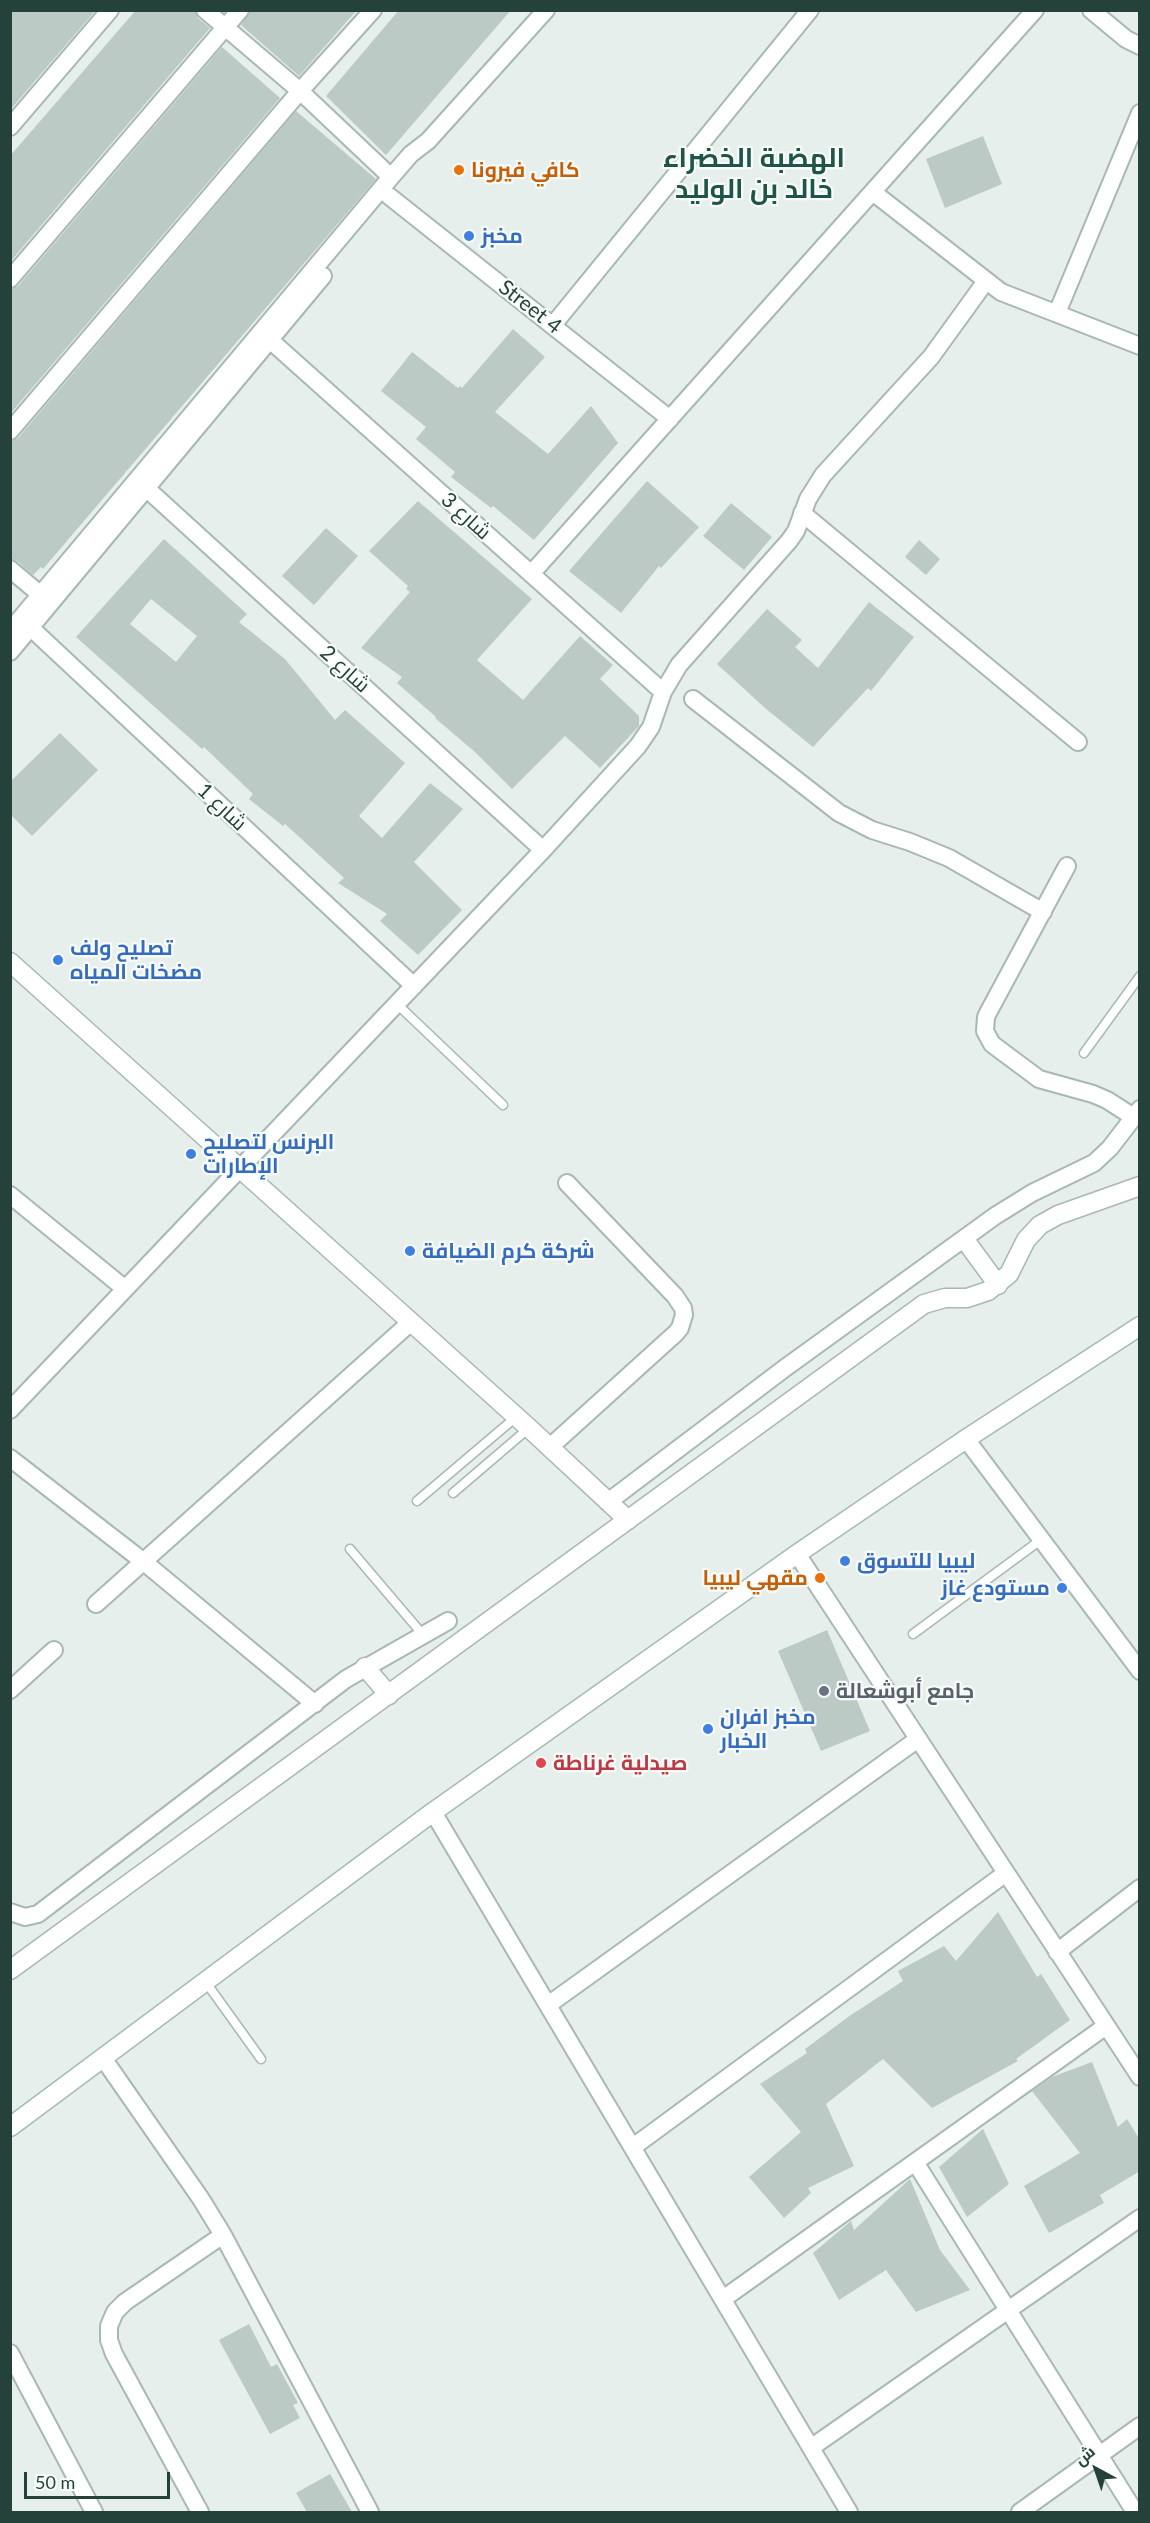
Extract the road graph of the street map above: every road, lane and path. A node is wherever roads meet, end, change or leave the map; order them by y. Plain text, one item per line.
1 (110, 10) edge
2 (205, 10) edge
3 (240, 10) edge
4 (373, 10) edge
5 (546, 10) edge
6 (810, 10) edge
7 (1035, 10) edge
8 (1091, 10) edge
9 (226, 28) junction
10 (1140, 46) edge
11 (300, 91) junction
12 (1140, 113) edge
13 (10, 128) edge
14 (428, 141) junction
15 (392, 177) junction
16 (874, 193) junction
17 (389, 196) junction
18 (10, 279) edge
19 (986, 281) junction
20 (1057, 314) junction
21 (552, 325) junction
22 (270, 340) junction
23 (1140, 346) edge
24 (670, 419) junction
25 (10, 431) edge
26 (146, 488) junction
27 (802, 513) junction
28 (10, 569) edge
29 (531, 574) junction
30 (45, 599) junction
31 (31, 628) junction
32 (10, 631) edge
33 (10, 652) edge
34 (663, 692) junction
35 (693, 699) dead end
36 (1078, 742) dead end
37 (543, 850) junction
38 (1067, 866) dead end
39 (1043, 912) junction
40 (10, 962) edge
41 (1140, 976) edge
42 (414, 986) junction
43 (397, 1004) junction
44 (1084, 1053) dead end
45 (503, 1105) dead end
46 (1136, 1112) edge
47 (240, 1169) junction
48 (567, 1183) dead end
49 (1140, 1186) edge
50 (10, 1195) edge
51 (965, 1240) junction
52 (998, 1285) junction
53 (124, 1288) junction
54 (411, 1322) junction
55 (1140, 1326) edge
56 (10, 1410) edge
57 (523, 1422) junction
58 (966, 1438) junction
59 (550, 1447) junction
60 (10, 1458) edge
61 (453, 1493) dead end
62 (417, 1501) dead end
63 (608, 1502) junction
64 (628, 1520) junction
65 (1042, 1539) junction
66 (350, 1549) dead end
67 (797, 1554) junction
68 (144, 1562) junction
69 (96, 1604) dead end
70 (447, 1621) dead end
71 (913, 1634) dead end
72 (425, 1636) junction
73 (54, 1650) dead end
74 (365, 1667) junction
75 (1140, 1671) edge
76 (10, 1690) edge
77 (388, 1695) junction
78 (315, 1704) junction
79 (918, 1739) junction
80 (433, 1812) junction
81 (1006, 1873) junction
82 (1140, 1888) edge
83 (10, 1912) edge
84 (1057, 1952) junction
85 (10, 1970) edge
86 (204, 1980) junction
87 (548, 2005) junction
88 (1106, 2026) junction
89 (103, 2058) junction
90 (261, 2059) dead end
91 (1140, 2076) edge
92 (10, 2127) edge
93 (633, 2147) junction
94 (915, 2162) junction
95 (1140, 2218) edge
96 (223, 2235) junction
97 (723, 2299) junction
98 (1008, 2310) junction
99 (10, 2353) edge
100 (1140, 2426) edge
101 (812, 2447) junction
102 (1099, 2455) junction
103 (94, 2512) edge
104 (200, 2512) edge
105 (370, 2512) edge
106 (849, 2512) edge
107 (1020, 2512) edge
108 (1135, 2512) edge

1 - 13 street
2 - 9 street
3 - 9 street
4 - 11 street
5 - 14 street
6 - 21 street
7 - 16 street
8 - 10 street
9 - 11 street
9 - 18 street
11 - 15 street
11 - 25 street
12 - 20 street
14 - 15 street
14 - 17 street
15 - 30 street
16 - 19 street
16 - 24 street
17 - 21 street, Street 4
17 - 22 street
19 - 20 street
19 - 27 street
20 - 23 street
21 - 24 street, Street 4
22 - 26 street
22 - 29 street, شارع 3
24 - 29 street
26 - 30 street
26 - 37 street, شارع 2
27 - 34 street
27 - 36 street
28 - 30 street
29 - 34 street, شارع 3
30 - 31 street
30 - 32 street
31 - 33 street
31 - 42 street, شارع 1
34 - 37 street
35 - 39 street
37 - 42 street
38 - 39 street
39 - 46 street
40 - 47 street
41 - 44 lane
42 - 43 street
43 - 45 lane
43 - 47 street
46 - 51 street
47 - 53 street
47 - 54 street
48 - 59 street
49 - 52 street
50 - 53 street
51 - 52 street
51 - 63 street
52 - 64 street
53 - 56 street
54 - 57 street
54 - 68 street
55 - 58 street
57 - 59 street
57 - 61 lane
57 - 62 lane
58 - 65 street
58 - 67 street
59 - 63 street
60 - 68 street
63 - 64 street
64 - 77 street
65 - 71 lane
65 - 75 street
66 - 72 lane
67 - 79 street
67 - 80 street
68 - 69 street
68 - 78 street
70 - 72 street
72 - 74 street
73 - 76 street
74 - 77 street
74 - 78 street
77 - 85 street
78 - 83 street
79 - 81 street
79 - 87 street
80 - 86 street
80 - 87 street
81 - 84 street
81 - 93 street
82 - 84 street
84 - 88 street
86 - 89 street
86 - 90 lane
87 - 93 street
88 - 91 street
88 - 94 street
89 - 92 street
89 - 96 street
93 - 97 street
94 - 97 street
94 - 98 street
95 - 98 street
96 - 104 street
96 - 105 street
97 - 101 street
98 - 101 street
98 - 102 street
99 - 103 street
100 - 102 street
101 - 106 street
102 - 107 street
102 - 108 street

